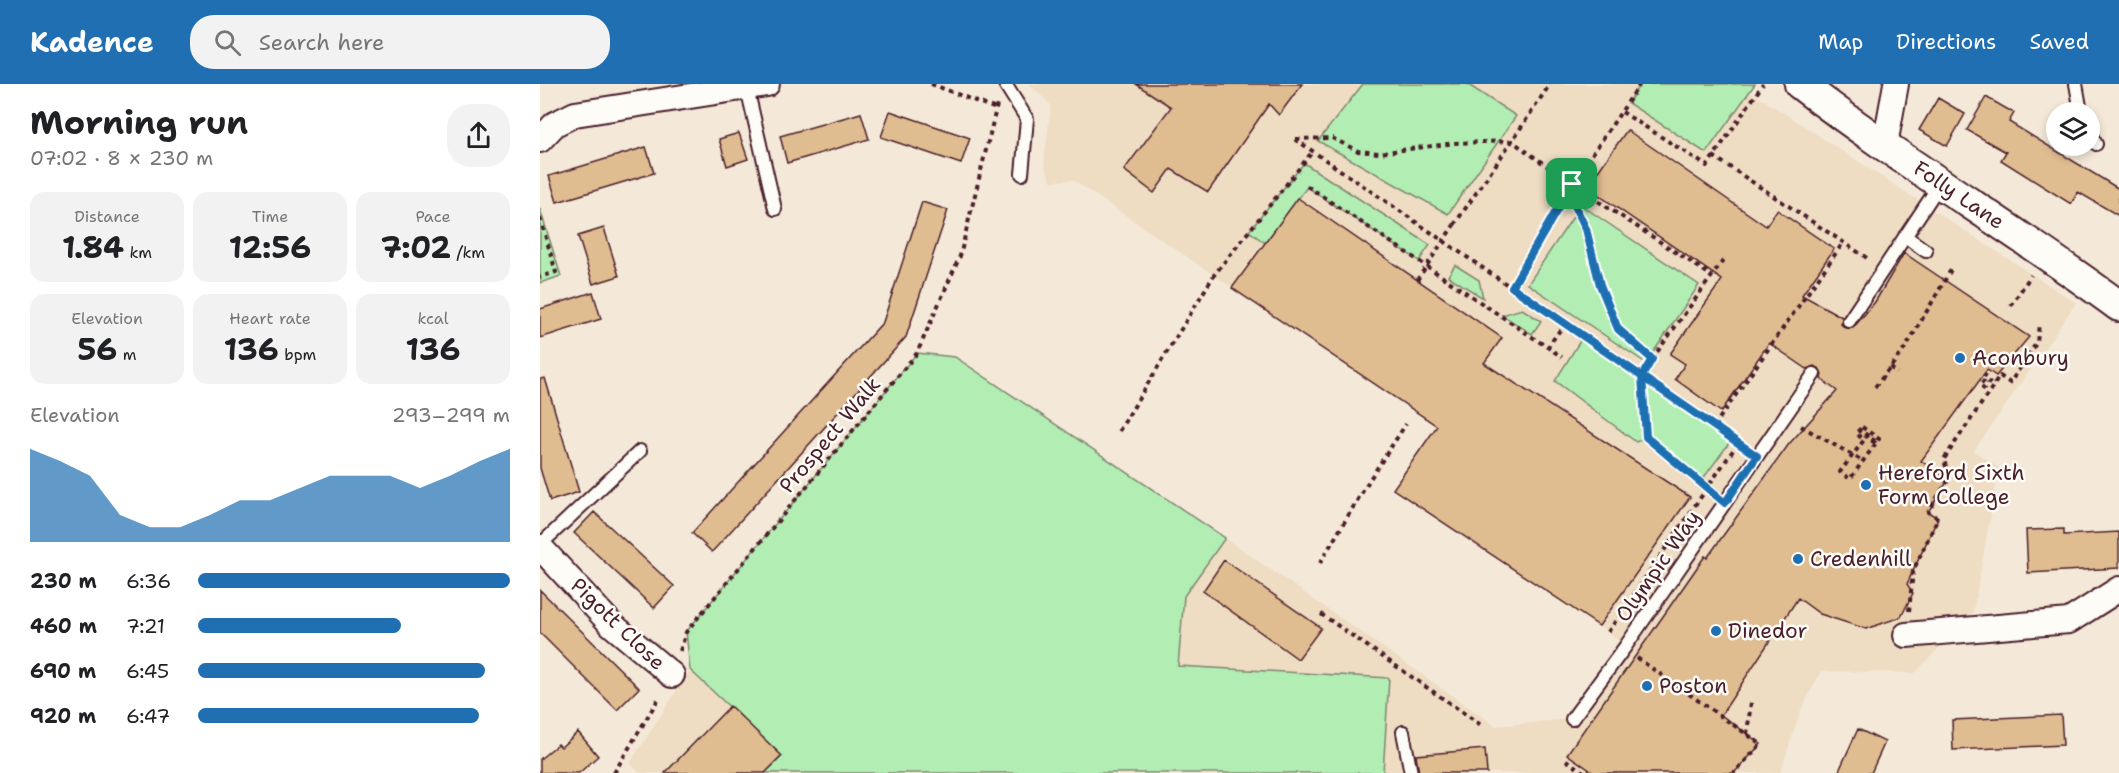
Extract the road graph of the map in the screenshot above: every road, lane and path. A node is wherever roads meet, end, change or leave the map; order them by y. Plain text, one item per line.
1 (931, 84) edge
2 (1005, 84) edge
3 (1550, 84) edge
4 (1640, 84) edge
5 (1762, 84) edge
6 (1800, 84) edge
7 (1896, 84) edge
8 (2076, 84) edge
9 (757, 86) edge
10 (998, 100) dead end
11 (2079, 102) edge
12 (996, 108) junction
13 (1622, 112) junction
14 (540, 140) edge
15 (1512, 141) junction
16 (1885, 145) junction
17 (1313, 151) junction
18 (1713, 156) junction
19 (1022, 174) dead end
20 (1940, 183) junction
21 (1572, 184) junction
22 (1307, 186) dead end
23 (775, 209) dead end
24 (540, 218) edge
25 (1905, 236) junction
26 (1843, 243) junction
27 (1926, 251) dead end
28 (1725, 258) dead end
29 (1952, 268) dead end
30 (1883, 270) junction
31 (1712, 276) junction
32 (540, 277) edge
33 (1417, 280) dead end
34 (1512, 287) junction
35 (2119, 306) edge
36 (1849, 321) dead end
37 (1565, 323) junction
38 (2039, 324) dead end
39 (1547, 348) junction
40 (1562, 357) dead end
41 (1652, 359) junction
42 (1890, 367) junction
43 (1897, 373) dead end
44 (1814, 374) dead end
45 (1983, 374) dead end
46 (1642, 376) junction
47 (1995, 383) junction
48 (1875, 387) dead end
49 (1784, 417) junction
50 (1406, 424) dead end
51 (1714, 426) junction
52 (1861, 427) junction
53 (1119, 431) dead end
54 (1738, 443) junction
55 (1875, 443) junction
56 (640, 451) dead end
57 (1869, 453) junction
58 (1852, 454) junction
59 (1757, 456) junction
60 (1874, 456) dead end
61 (1863, 461) junction
62 (1705, 488) junction
63 (1725, 503) junction
64 (540, 546) edge
65 (1320, 563) dead end
66 (2119, 589) edge
67 (1321, 614) dead end
68 (1608, 632) dead end
69 (1906, 635) joint
70 (1625, 647) junction
71 (672, 675) junction
72 (1751, 702) dead end
73 (1572, 719) dead end
74 (1481, 725) dead end
75 (1403, 732) dead end
76 (1747, 734) junction
77 (1566, 760) dead end
78 (614, 773) edge
79 (1411, 773) edge
80 (1585, 773) edge
81 (1734, 773) edge

1 - 12 path
2 - 19 lane
3 - 15 path
4 - 13 path
5 - 18 path
6 - 16 street, Folly Lane
7 - 16 street
8 - 11 lane
9 - 14 street
9 - 23 lane
10 - 12 path, Prospect Walk
12 - 71 path, Prospect Walk
13 - 18 path
13 - 21 path
15 - 17 path
15 - 21 path
15 - 33 path, bridge
16 - 20 street, Folly Lane
17 - 34 path
17 - 53 path
18 - 26 path
20 - 25 lane
20 - 35 street, Folly Lane
21 - 31 path
21 - 34 path
21 - 41 path
22 - 39 path
24 - 32 path
25 - 27 lane
25 - 30 lane
26 - 30 path
26 - 51 path
28 - 31 path
29 - 42 path
30 - 36 lane
31 - 41 path
34 - 37 path
37 - 39 path
37 - 46 path
38 - 47 path
39 - 40 path
41 - 46 path
42 - 43 path
42 - 48 path
44 - 49 lane, Olympic Way
45 - 47 path
46 - 51 path
46 - 62 path
47 - 69 path
49 - 58 path
49 - 59 lane, Olympic Way
50 - 65 path
51 - 54 path
52 - 55 path
52 - 55 path
52 - 58 path
54 - 59 path
54 - 62 path
55 - 57 path
56 - 64 lane
57 - 60 path
57 - 61 path
58 - 61 path
58 - 61 path
59 - 63 lane, Olympic Way
62 - 63 path
62 - 68 path
63 - 70 lane, Olympic Way
64 - 71 street, Pigott Close
66 - 69 street
67 - 74 path
70 - 73 lane, Olympic Way
70 - 76 path
71 - 78 path, Prospect Walk
72 - 76 path
75 - 79 lane
76 - 81 path
77 - 80 path

